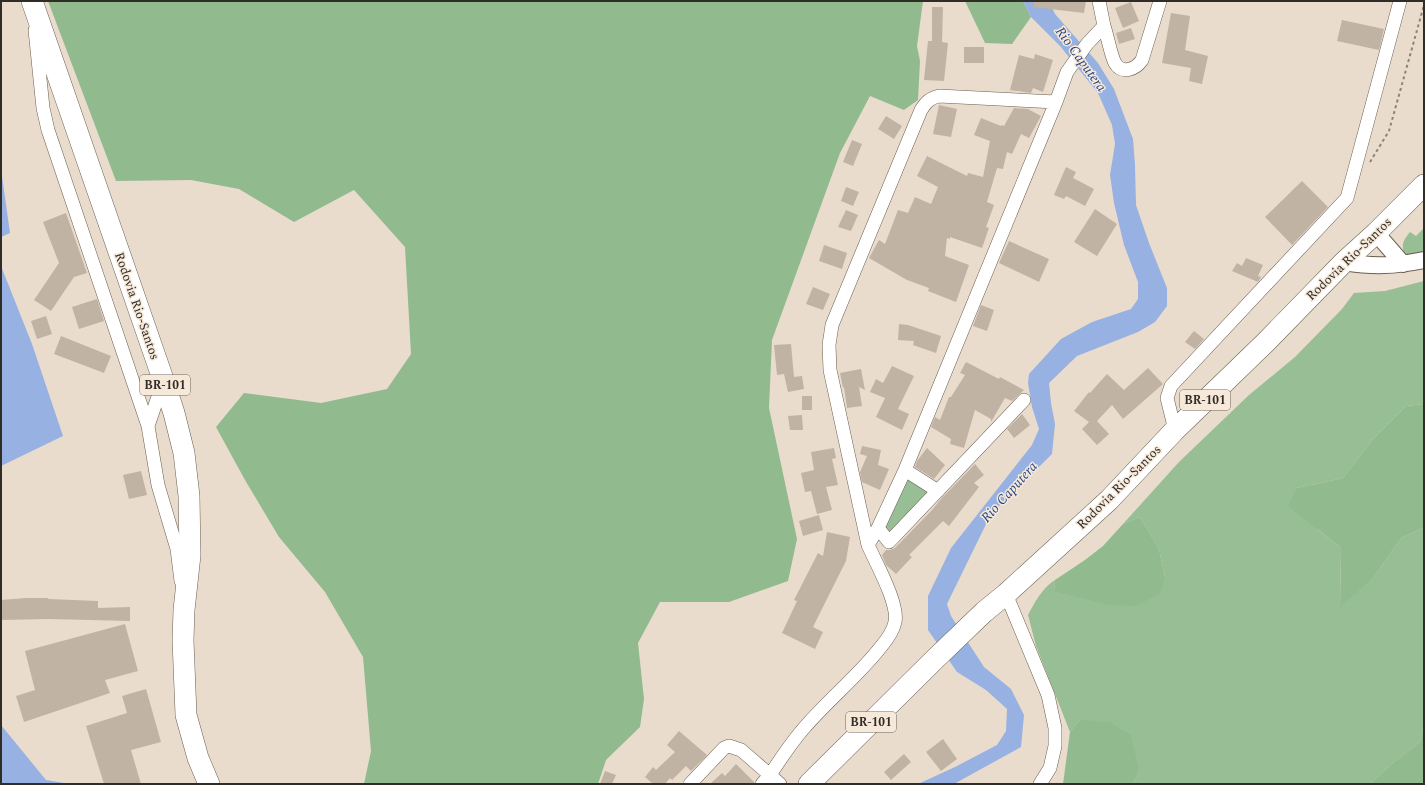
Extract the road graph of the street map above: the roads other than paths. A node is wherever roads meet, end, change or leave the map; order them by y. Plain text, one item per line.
1 (1099, 1) edge
2 (1160, 1) edge
3 (1400, 1) edge
4 (32, 2) edge
5 (1104, 26) junction
6 (1056, 102) junction
7 (1424, 185) edge
8 (1376, 233) junction
9 (1424, 260) edge
10 (1344, 262) junction
11 (1403, 264) junction
12 (164, 382) junction
13 (1024, 400) dead end
14 (148, 426) junction
15 (1175, 430) junction
16 (905, 470) junction
17 (938, 491) junction
18 (878, 528) junction
19 (868, 545) junction
20 (1006, 594) junction
21 (184, 610) junction
22 (771, 781) edge
23 (209, 784) edge
24 (690, 784) edge
25 (809, 784) edge
26 (1040, 784) edge

1 - 5 street
2 - 5 street
3 - 15 street
4 - 12 highway, Rodovia Rio-Santos / BR-101
4 - 14 street
5 - 6 street
6 - 16 street
6 - 19 street
7 - 8 highway, Rodovia Rio-Santos / BR-101
8 - 10 highway, Rodovia Rio-Santos / BR-101
8 - 11 street
9 - 11 street
10 - 11 street
10 - 15 highway, Rodovia Rio-Santos / BR-101
12 - 14 street
12 - 21 highway, Rodovia Rio-Santos / BR-101
13 - 17 street
14 - 21 street
15 - 20 highway, Rodovia Rio-Santos / BR-101
16 - 17 street
16 - 18 street
17 - 18 street
18 - 19 street
19 - 22 street
20 - 25 highway, Rodovia Rio-Santos / BR-101
20 - 26 street
21 - 23 highway, Rodovia Rio-Santos / BR-101
22 - 24 street

